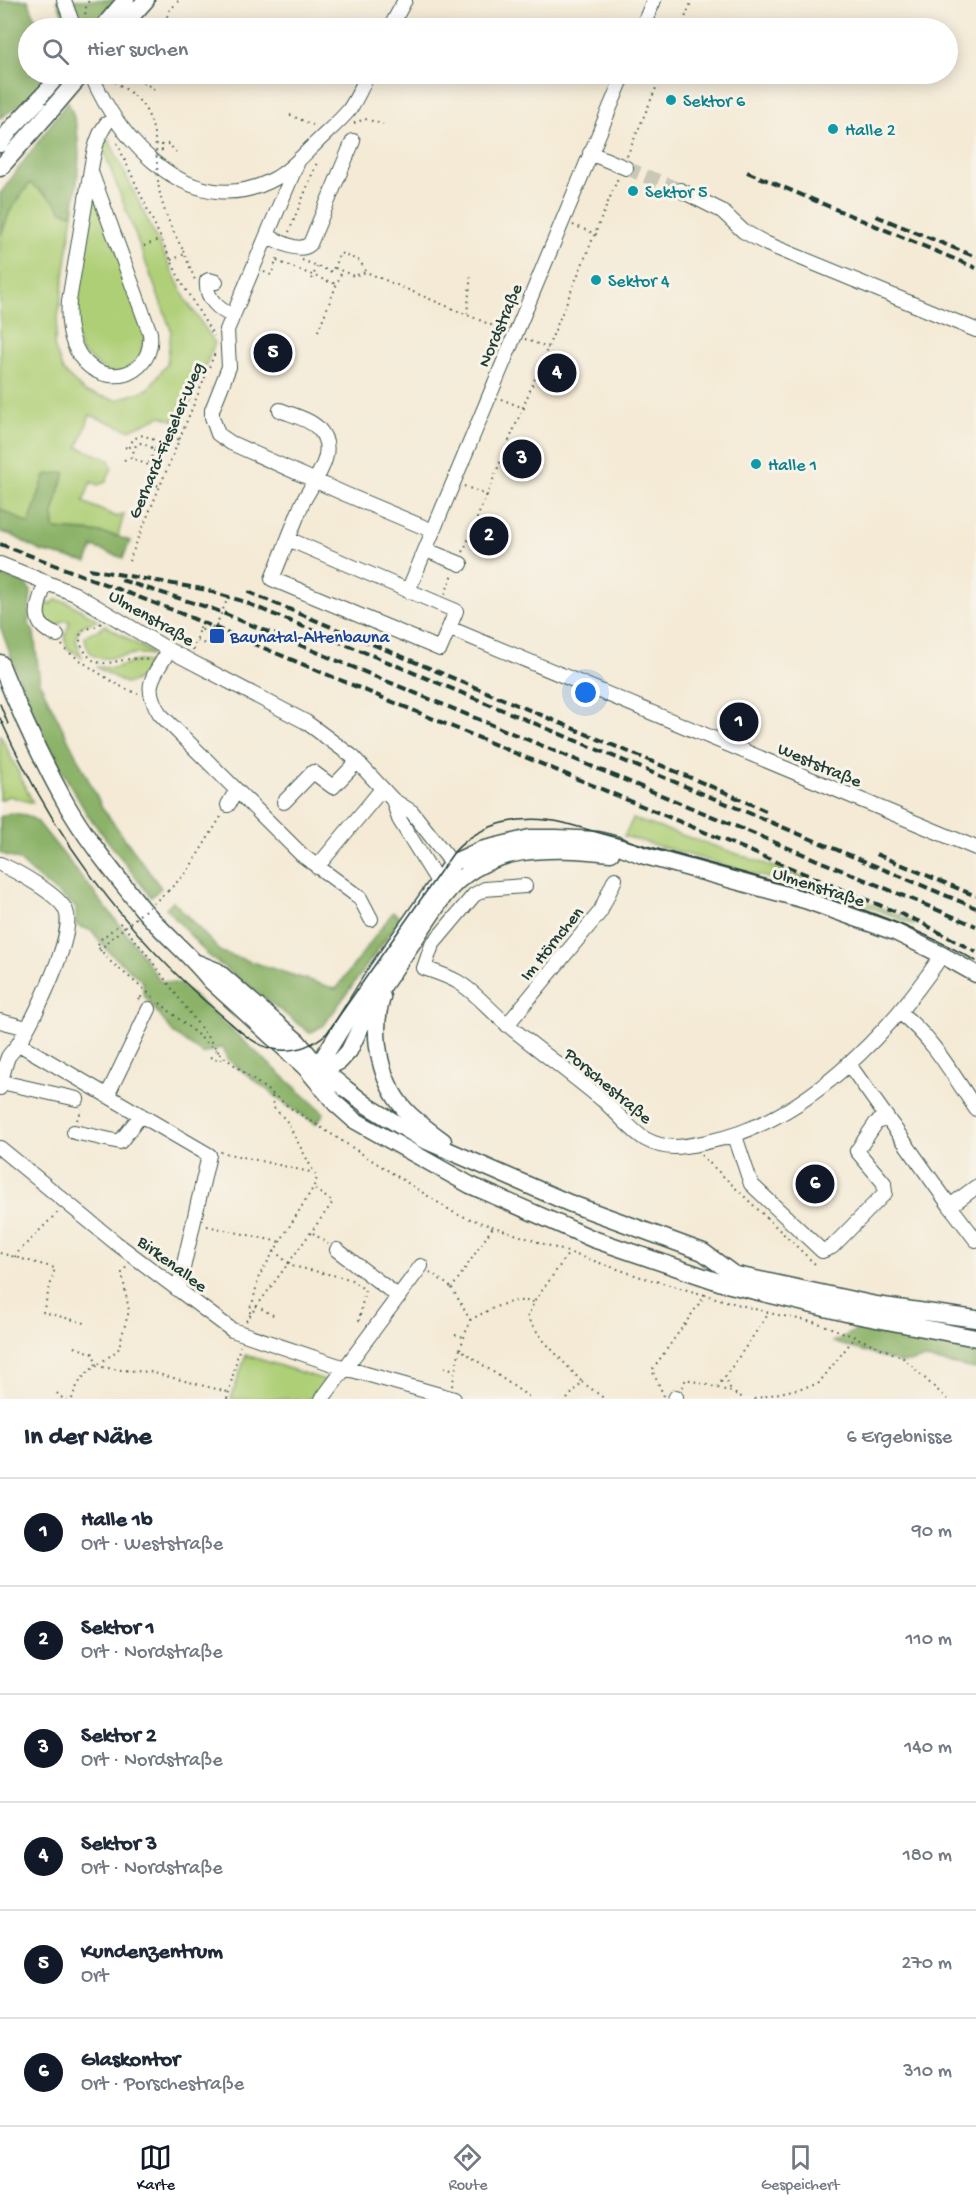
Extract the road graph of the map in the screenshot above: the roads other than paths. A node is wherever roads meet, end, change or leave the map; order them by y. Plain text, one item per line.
1 (64, 0) edge
2 (126, 0) edge
3 (146, 0) edge
4 (405, 0) edge
5 (654, 0) edge
6 (80, 18) edge
7 (99, 18) edge
8 (130, 18) edge
9 (395, 18) edge
10 (646, 18) edge
11 (54, 84) edge
12 (73, 84) edge
13 (96, 84) edge
14 (363, 84) edge
15 (620, 84) edge
16 (106, 124) road end
17 (5, 131) edge
18 (353, 141) dead end
19 (0, 144) edge
20 (591, 153) junction
21 (299, 159) junction
22 (625, 167) tunnel mouth
23 (1, 169) edge
24 (91, 172) junction
25 (680, 190) tunnel mouth
26 (267, 236) junction
27 (216, 282) dead end
28 (233, 316) junction
29 (976, 330) edge
30 (280, 410) dead end
31 (316, 480) junction
32 (434, 531) junction
33 (288, 539) junction
34 (426, 550) junction
35 (460, 563) road end
36 (5, 566) edge
37 (46, 582) junction
38 (408, 591) junction
39 (449, 628) junction
40 (57, 635) road end
41 (169, 650) junction
42 (0, 663) edge
43 (357, 762) junction
44 (382, 789) junction
45 (236, 791) junction
46 (393, 800) junction
47 (284, 802) dead end
48 (228, 805) road end
49 (976, 848) edge
50 (642, 855) junction
51 (452, 863) junction
52 (0, 864) edge
53 (318, 867) junction
54 (615, 879) dead end
55 (445, 885) junction
56 (525, 886) dead end
57 (371, 919) dead end
58 (942, 955) junction
59 (976, 974) edge
60 (385, 986) junction
61 (149, 1009) dead end
62 (899, 1012) junction
63 (0, 1021) edge
64 (507, 1025) junction
65 (27, 1028) junction
66 (19, 1044) junction
67 (848, 1063) junction
68 (311, 1066) junction
69 (1, 1085) edge
70 (101, 1093) junction
71 (77, 1099) dead end
72 (976, 1109) edge
73 (141, 1115) junction
74 (886, 1117) junction
75 (74, 1132) road end
76 (735, 1136) junction
77 (0, 1148) edge
78 (476, 1164) junction
79 (976, 1187) edge
80 (950, 1206) junction
81 (971, 1222) edge
82 (976, 1240) edge
83 (337, 1251) road end
84 (630, 1252) junction
85 (421, 1266) road end
86 (733, 1274) junction
87 (178, 1290) junction
88 (399, 1297) junction
89 (976, 1319) edge
90 (976, 1338) edge
91 (345, 1368) junction
92 (452, 1398) edge
93 (322, 1399) edge

1 - 6 street
2 - 7 main road
3 - 8 main road
4 - 9 street
5 - 10 street
11 - 17 main road
12 - 23 main road, bridge
13 - 21 street
14 - 21 street
15 - 20 street, Nordstraße
16 - 24 street
17 - 19 main road
18 - 26 street
20 - 22 street
20 - 32 street, Nordstraße
21 - 26 street
24 - 24 street
25 - 29 street
26 - 28 street
27 - 28 street
28 - 31 street
30 - 31 street
31 - 32 street
31 - 33 street
32 - 34 street, Nordstraße
33 - 38 street
33 - 39 street
34 - 35 street
34 - 38 street, Nordstraße
36 - 37 street, Ulmenstraße
37 - 40 street
37 - 41 street, Ulmenstraße
38 - 39 street
39 - 49 street, Weststraße
41 - 43 street, Ulmenstraße
41 - 45 street
42 - 68 main road
43 - 44 street, Ulmenstraße
43 - 47 street
44 - 46 street, Ulmenstraße
44 - 53 street
45 - 48 street
45 - 53 street
46 - 51 street, Ulmenstraße
46 - 55 street, Ulmenstraße
50 - 51 main road, Ulmenstraße
50 - 55 main road, Ulmenstraße
50 - 58 main road, Ulmenstraße
51 - 55 main road, Ulmenstraße
52 - 65 street
53 - 57 street
54 - 64 street, Im Hörnchen
55 - 60 main road, Ulmenstraße
55 - 68 main road, Ulmenstraße
56 - 64 street, Porschestraße
58 - 59 main road, Ulmenstraße
58 - 62 street, Porschestraße
60 - 68 main road, Ulmenstraße
60 - 78 main road
61 - 70 street
62 - 67 street, Porschestraße
62 - 72 street
63 - 65 street
64 - 76 street, Porschestraße
65 - 66 street
66 - 69 street
66 - 70 street
67 - 74 street
67 - 76 street, Porschestraße
68 - 78 main road
68 - 84 main road
69 - 71 street
70 - 73 street
73 - 75 street
73 - 87 street
74 - 76 street
74 - 80 street
77 - 87 street, Birkenallee
78 - 86 main road
79 - 80 street
80 - 81 street
81 - 82 street
83 - 88 street
84 - 86 main road
84 - 90 main road
85 - 88 street
86 - 89 main road
87 - 91 street, Birkenallee
88 - 91 street
91 - 92 street, Birkenallee
91 - 93 street

